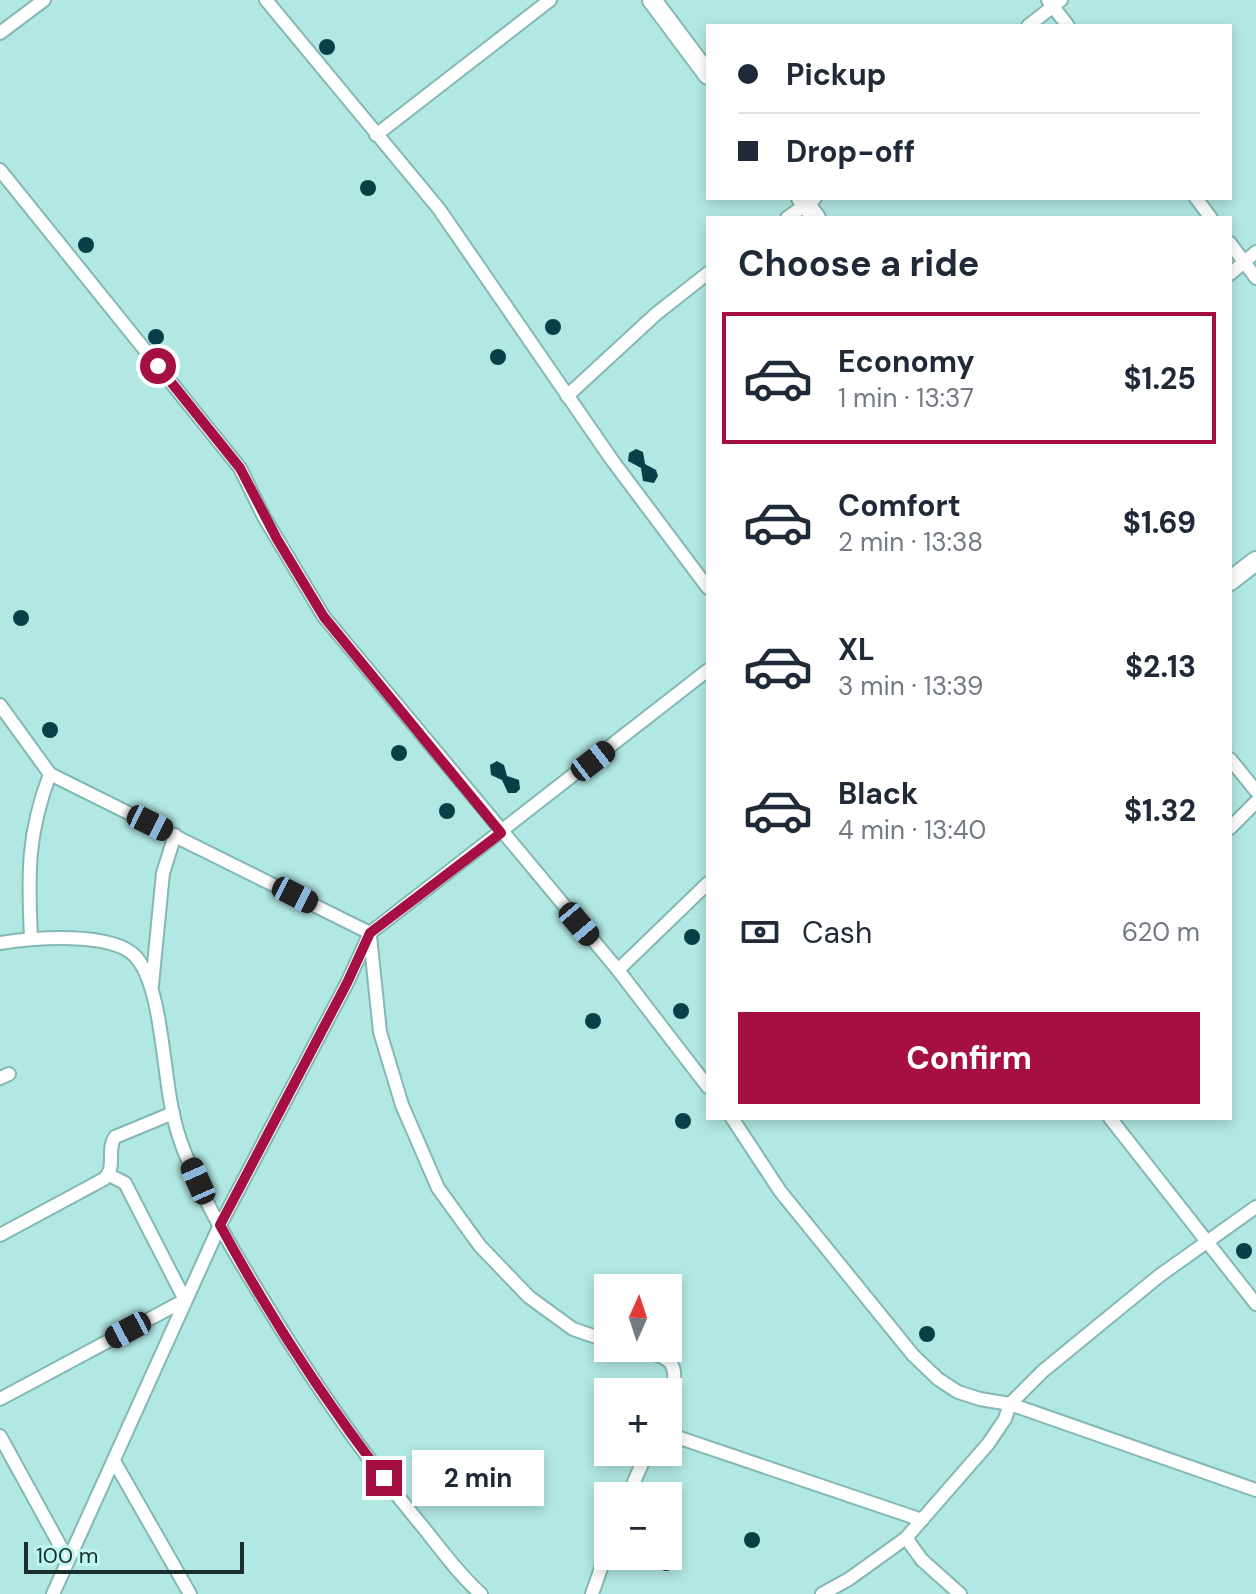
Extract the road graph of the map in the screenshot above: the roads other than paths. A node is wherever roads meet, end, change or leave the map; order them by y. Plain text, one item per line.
1 (44, 0) edge
2 (266, 0) edge
3 (550, 0) edge
4 (652, 0) edge
5 (1054, 2) edge
6 (1030, 24) edge
7 (1067, 24) edge
8 (0, 33) edge
9 (706, 72) edge
10 (376, 135) junction
11 (0, 170) edge
12 (810, 205) edge
13 (791, 216) edge
14 (1232, 246) edge
15 (1256, 252) edge
16 (1245, 263) junction
17 (1232, 273) edge
18 (706, 275) edge
19 (1256, 278) edge
20 (567, 396) junction
21 (1256, 561) edge
22 (1232, 579) edge
23 (706, 585) edge
24 (706, 672) edge
25 (0, 705) edge
26 (1232, 761) edge
27 (50, 774) junction
28 (1256, 791) edge
29 (1256, 802) edge
30 (1232, 826) edge
31 (501, 833) junction
32 (175, 835) junction
33 (706, 885) edge
34 (370, 933) junction
35 (31, 938) junction
36 (0, 943) edge
37 (618, 970) junction
38 (152, 987) junction
39 (706, 1084) edge
40 (173, 1113) junction
41 (1112, 1120) edge
42 (739, 1121) edge
43 (109, 1175) junction
44 (1256, 1207) edge
45 (220, 1225) junction
46 (0, 1235) edge
47 (1209, 1242) junction
48 (185, 1300) junction
49 (1256, 1304) edge
50 (594, 1336) edge
51 (0, 1399) edge
52 (1010, 1404) junction
53 (0, 1436) edge
54 (682, 1439) edge
55 (114, 1461) junction
56 (1256, 1490) edge
57 (922, 1520) junction
58 (906, 1538) junction
59 (68, 1560) junction
60 (600, 1570) edge
61 (53, 1594) edge
62 (190, 1594) edge
63 (481, 1594) edge
64 (592, 1594) edge
65 (822, 1594) edge
66 (960, 1594) edge

1 - 8 street
2 - 10 street
3 - 10 street
4 - 9 street
5 - 6 street
5 - 7 street
10 - 20 street
11 - 31 street
12 - 13 street
14 - 16 street
15 - 16 street
16 - 17 street
16 - 19 street
18 - 20 street
20 - 23 street
21 - 22 street
24 - 31 street
25 - 27 street
26 - 28 street
27 - 32 street
27 - 35 street
29 - 30 street
31 - 34 street
31 - 37 street
32 - 34 street
32 - 38 street
33 - 37 street
34 - 45 street
34 - 50 street
35 - 36 street
35 - 38 street
37 - 39 street
38 - 40 street
40 - 43 street
40 - 45 street
41 - 47 street
42 - 52 street
43 - 46 street
43 - 48 street
44 - 47 street
45 - 48 street
45 - 63 street
47 - 49 street
47 - 52 street
48 - 51 street
48 - 55 street
52 - 56 street
52 - 57 street
53 - 59 street
54 - 57 street
55 - 59 street
55 - 62 street
57 - 58 street
58 - 65 street
58 - 66 street
59 - 61 street
60 - 64 street

